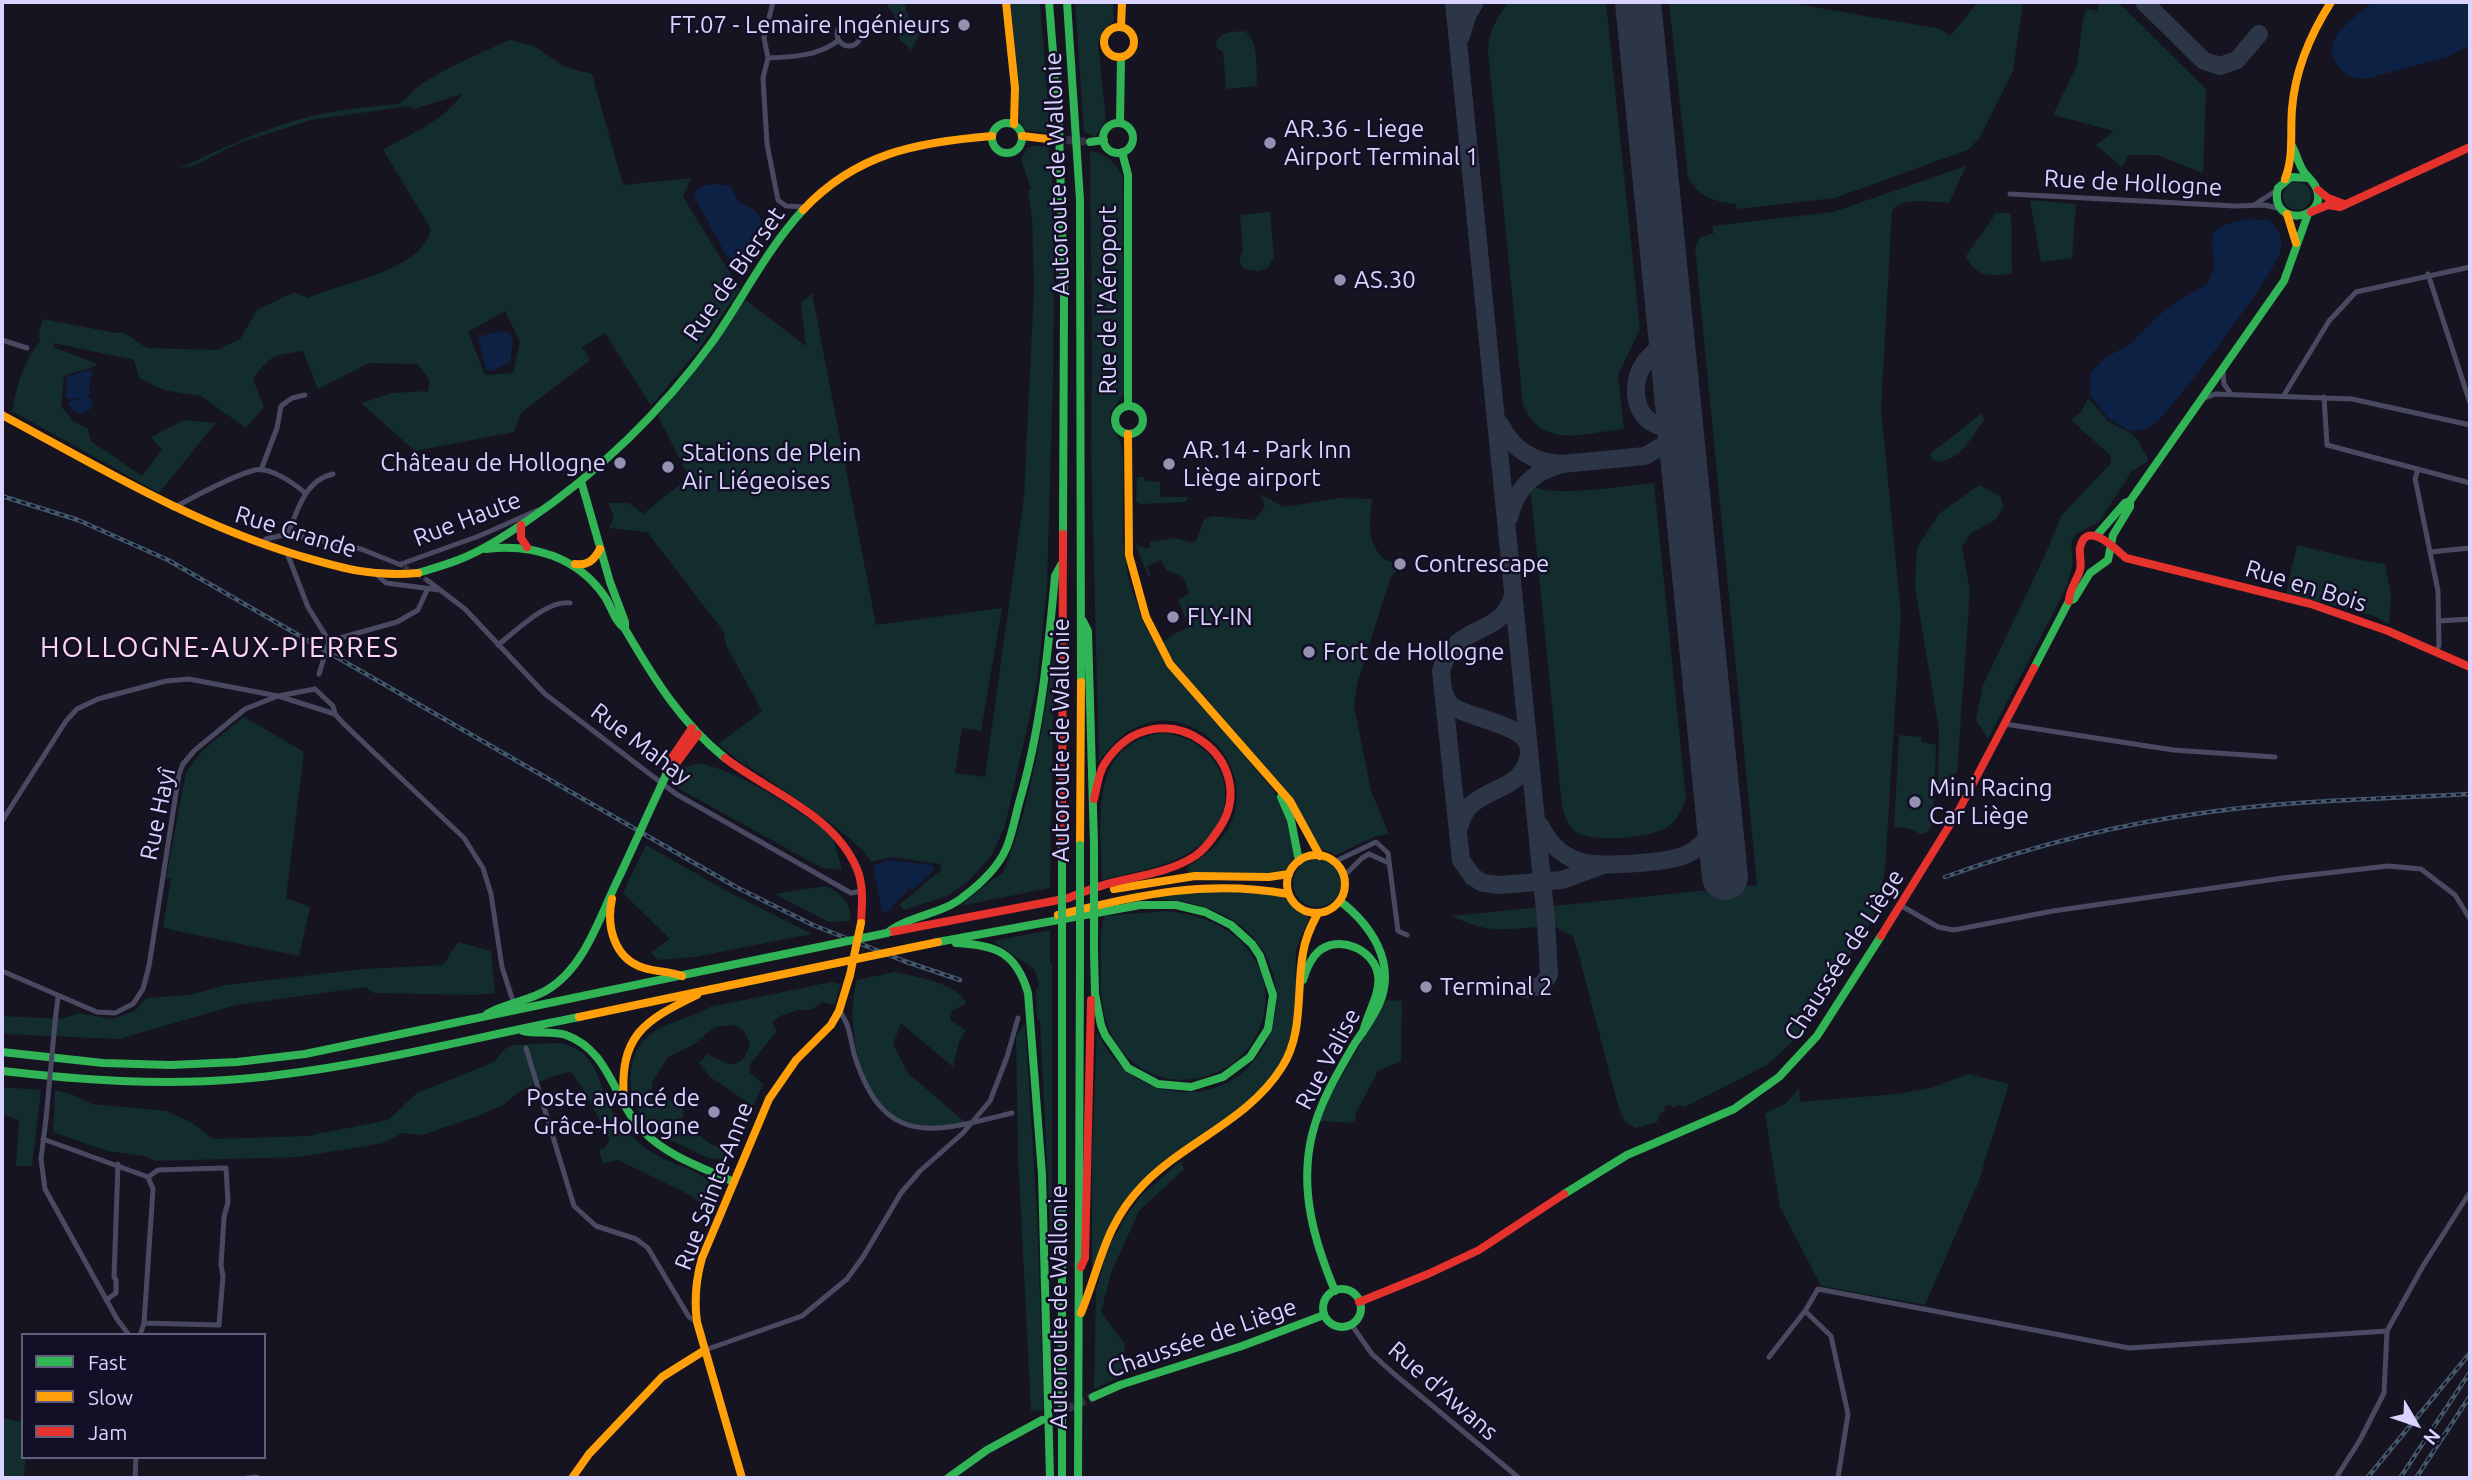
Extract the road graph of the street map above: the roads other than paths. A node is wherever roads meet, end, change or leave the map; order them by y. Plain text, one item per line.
1 (773, 2) edge
2 (1006, 2) edge
3 (1049, 2) edge
4 (1067, 2) edge
5 (1122, 2) edge
6 (2331, 2) edge
7 (1121, 27) junction
8 (839, 40) junction
9 (1121, 57) junction
10 (768, 58) junction
11 (1013, 109) junction
12 (1004, 123) junction
13 (1119, 123) junction
14 (1014, 124) junction
15 (992, 136) junction
16 (1022, 136) junction
17 (1048, 139) tunnel mouth
18 (1104, 141) junction
19 (1090, 142) tunnel mouth
20 (2292, 146) junction
21 (2470, 148) edge
22 (1122, 152) junction
23 (2309, 178) junction
24 (2285, 179) junction
25 (2278, 189) junction
26 (2318, 190) junction
27 (2010, 194) dead end
28 (2344, 204) junction
29 (2253, 205) junction
30 (804, 207) junction
31 (2284, 212) junction
32 (2310, 213) junction
33 (2297, 243) junction
34 (2470, 267) edge
35 (2428, 274) junction
36 (2, 340) edge
37 (27, 348) dead end
38 (2223, 369) junction
39 (2231, 394) junction
40 (305, 395) dead end
41 (2284, 395) junction
42 (2324, 397) junction
43 (2202, 399) junction
44 (2470, 403) edge
45 (1128, 405) junction
46 (2, 415) edge
47 (2470, 425) edge
48 (1128, 434) junction
49 (2418, 469) junction
50 (261, 470) junction
51 (332, 474) dead end
52 (581, 481) junction
53 (2470, 483) edge
54 (304, 493) junction
55 (2130, 501) junction
56 (547, 507) junction
57 (173, 508) junction
58 (522, 525) junction
59 (288, 534) junction
60 (2097, 535) junction
61 (262, 544) junction
62 (2111, 546) junction
63 (527, 547) junction
64 (2470, 548) edge
65 (481, 549) junction
66 (600, 549) junction
67 (287, 552) junction
68 (2430, 552) junction
69 (2081, 557) junction
70 (2126, 558) junction
71 (1062, 562) junction
72 (572, 564) junction
73 (2101, 565) junction
74 (377, 575) junction
75 (427, 580) tunnel mouth
76 (427, 590) junction
77 (440, 590) junction
78 (2069, 601) junction
79 (570, 603) dead end
80 (1082, 618) junction
81 (2470, 620) edge
82 (2440, 621) junction
83 (625, 629) junction
84 (329, 641) junction
85 (498, 645) junction
86 (2437, 651) junction
87 (2470, 667) edge
88 (315, 689) junction
89 (278, 696) junction
90 (335, 714) junction
91 (2005, 724) junction
92 (695, 731) junction
93 (2275, 757) dead end
94 (1276, 785) junction
95 (1094, 799) junction
96 (2, 821) edge
97 (1320, 856) junction
98 (1299, 861) junction
99 (1334, 862) junction
100 (1390, 863) junction
101 (621, 874) junction
102 (1289, 874) junction
103 (1344, 876) junction
104 (863, 891) junction
105 (1289, 894) junction
106 (1068, 898) junction
107 (1340, 901) junction
108 (1900, 905) junction
109 (1318, 913) junction
110 (2470, 919) edge
111 (1024, 926) junction
112 (887, 933) junction
113 (1407, 935) dead end
114 (974, 939) junction
115 (2, 971) edge
116 (683, 976) junction
117 (1094, 982) junction
118 (709, 989) junction
119 (1299, 990) junction
120 (58, 997) junction
121 (512, 998) dead end
122 (839, 1011) junction
123 (481, 1018) junction
124 (1018, 1018) dead end
125 (515, 1030) junction
126 (1363, 1032) junction
127 (526, 1048) dead end
128 (2, 1052) edge
129 (2, 1071) edge
130 (625, 1105) junction
131 (1012, 1113) dead end
132 (971, 1124) junction
133 (43, 1139) junction
134 (118, 1164) junction
135 (148, 1177) junction
136 (734, 1182) junction
137 (2470, 1192) edge
138 (1079, 1271) junction
139 (1335, 1291) junction
140 (106, 1300) junction
141 (1359, 1302) junction
142 (1805, 1311) junction
143 (1324, 1315) junction
144 (1079, 1320) junction
145 (144, 1322) junction
146 (697, 1322) junction
147 (1351, 1325) junction
148 (2388, 1331) junction
149 (128, 1333) edge
150 (141, 1333) edge
151 (705, 1350) junction
152 (1769, 1357) dead end
153 (1093, 1397) tunnel mouth
154 (1042, 1420) tunnel mouth
155 (136, 1459) edge
156 (135, 1478) edge
157 (247, 1478) edge
158 (259, 1478) edge
159 (572, 1478) edge
160 (742, 1478) edge
161 (948, 1478) edge
162 (1050, 1478) edge
163 (1062, 1478) edge
164 (1078, 1478) edge
165 (1519, 1478) edge
166 (1838, 1478) edge
167 (2336, 1478) edge

1 - 10 street
2 - 11 main road
3 - 71 main road, Autoroute de Wallonie
4 - 80 main road, Autoroute de Wallonie
5 - 7 main road, Rue de l'Aéroport
6 - 20 main road
7 - 9 main road, Rue de l'Aéroport
7 - 9 main road, Rue de l'Aéroport
8 - 8 street
8 - 10 street
9 - 13 main road, Rue de l'Aéroport
10 - 30 street
11 - 12 main road
11 - 14 main road
12 - 14 main road
12 - 15 main road
13 - 18 main road
13 - 22 main road, Rue de l'Aéroport
14 - 16 main road
15 - 16 main road
15 - 30 main road, Rue de Bierset
16 - 17 main road
18 - 19 main road
18 - 22 main road
20 - 23 main road
20 - 24 main road
21 - 28 main road
22 - 45 main road, Rue de l'Aéroport
23 - 24 main road
23 - 26 main road
24 - 25 main road
25 - 29 street, Rue de Hollogne
25 - 31 main road
26 - 28 main road
26 - 32 main road
27 - 29 street, Rue de Hollogne
28 - 32 main road
29 - 31 street, Rue de Hollogne
30 - 52 main road, Rue de Bierset
31 - 32 main road
31 - 33 main road
32 - 33 main road
33 - 38 main road
34 - 35 street
35 - 41 street
35 - 44 street
36 - 37 street
38 - 39 street
38 - 43 main road
39 - 41 street
39 - 43 street
40 - 50 street
41 - 42 street
42 - 47 street
42 - 49 street
43 - 55 main road
45 - 48 main road, Rue de l'Aéroport
45 - 48 main road, Rue de l'Aéroport
46 - 57 main road, Rue Grande
48 - 94 main road, Rue de l'Aéroport
49 - 53 street
49 - 68 street
50 - 54 street
50 - 57 street
51 - 54 street
52 - 56 main road, Rue Grande
52 - 66 main road
54 - 59 street
55 - 60 main road
55 - 62 main road
56 - 58 main road, Rue Grande
56 - 59 street, Rue Haute
57 - 61 main road, Rue Grande
58 - 63 main road
58 - 65 main road, Rue Grande
59 - 61 street
60 - 62 main road
60 - 69 main road
61 - 67 main road, Rue Grande
62 - 70 main road, Rue en Bois
62 - 73 main road
63 - 65 main road
63 - 72 main road
64 - 68 street
65 - 74 main road, Rue Grande
66 - 72 main road
66 - 83 main road
67 - 74 main road, Rue Grande
67 - 84 street
68 - 82 street
69 - 73 main road
69 - 78 main road, Chaussée de Liège
70 - 73 main road, Rue en Bois
70 - 86 main road, Rue en Bois
71 - 112 main road
71 - 163 main road, Autoroute de Wallonie, bridge
72 - 83 main road
73 - 78 main road, Chaussée de Liège
74 - 76 street
75 - 77 street, Rue Mahay
76 - 77 street
76 - 84 street
77 - 85 street, Rue Mahay
78 - 91 main road, Chaussée de Liège
79 - 85 street
80 - 95 main road
80 - 138 main road, Autoroute de Wallonie, bridge
81 - 82 street
82 - 86 street
83 - 92 main road
84 - 88 street, bridge
85 - 104 street, Rue Mahay
86 - 87 main road, Rue en Bois
88 - 89 street, Rue Hayî
88 - 90 street
89 - 90 street
89 - 96 street
89 - 120 street, Rue Hayî
90 - 121 street
91 - 93 street
91 - 108 main road, Chaussée de Liège
92 - 101 main road, bridge
92 - 104 main road
94 - 97 main road, Rue de l'Aéroport
94 - 98 main road, Rue de l'Aéroport
95 - 106 main road
95 - 117 main road, bridge
97 - 98 main road
97 - 99 main road
98 - 102 main road
99 - 100 street
99 - 103 main road
100 - 103 street
100 - 113 street
101 - 116 main road
101 - 123 main road
102 - 105 main road
102 - 106 main road
103 - 107 main road
104 - 122 main road, Rue Sainte-Anne, bridge
105 - 109 main road
105 - 111 main road
106 - 112 main road
107 - 109 main road
107 - 126 main road, Rue Valise
108 - 110 street
108 - 141 main road, Chaussée de Liège
109 - 119 main road
111 - 114 main road
111 - 117 main road
112 - 116 main road, bridge
114 - 118 main road, bridge
114 - 162 main road
115 - 120 street
116 - 123 main road
117 - 138 main road
118 - 125 main road
118 - 130 main road
119 - 126 main road
119 - 144 main road
120 - 133 street, bridge
122 - 132 street
122 - 136 main road, Rue Sainte-Anne
123 - 128 main road
124 - 132 street
125 - 129 main road
125 - 130 main road
126 - 139 main road, Rue Valise
127 - 146 street
130 - 136 main road
131 - 132 street
132 - 151 street
133 - 134 street
133 - 140 street
134 - 135 street
134 - 140 street
135 - 145 street
135 - 145 street
136 - 146 main road, Rue Sainte-Anne
137 - 148 street
138 - 144 main road, Autoroute de Wallonie
139 - 141 main road
139 - 143 main road
140 - 149 street
141 - 147 main road
142 - 148 street
142 - 152 street
142 - 166 street
143 - 147 main road
143 - 153 main road, Chaussée de Liège
144 - 164 main road, Autoroute de Wallonie
145 - 150 street
146 - 151 main road, Rue Sainte-Anne
147 - 165 street, Rue d'Awans
148 - 167 street
151 - 159 main road
151 - 160 main road, Rue Sainte-Anne
154 - 161 main road
155 - 156 street
157 - 158 street

